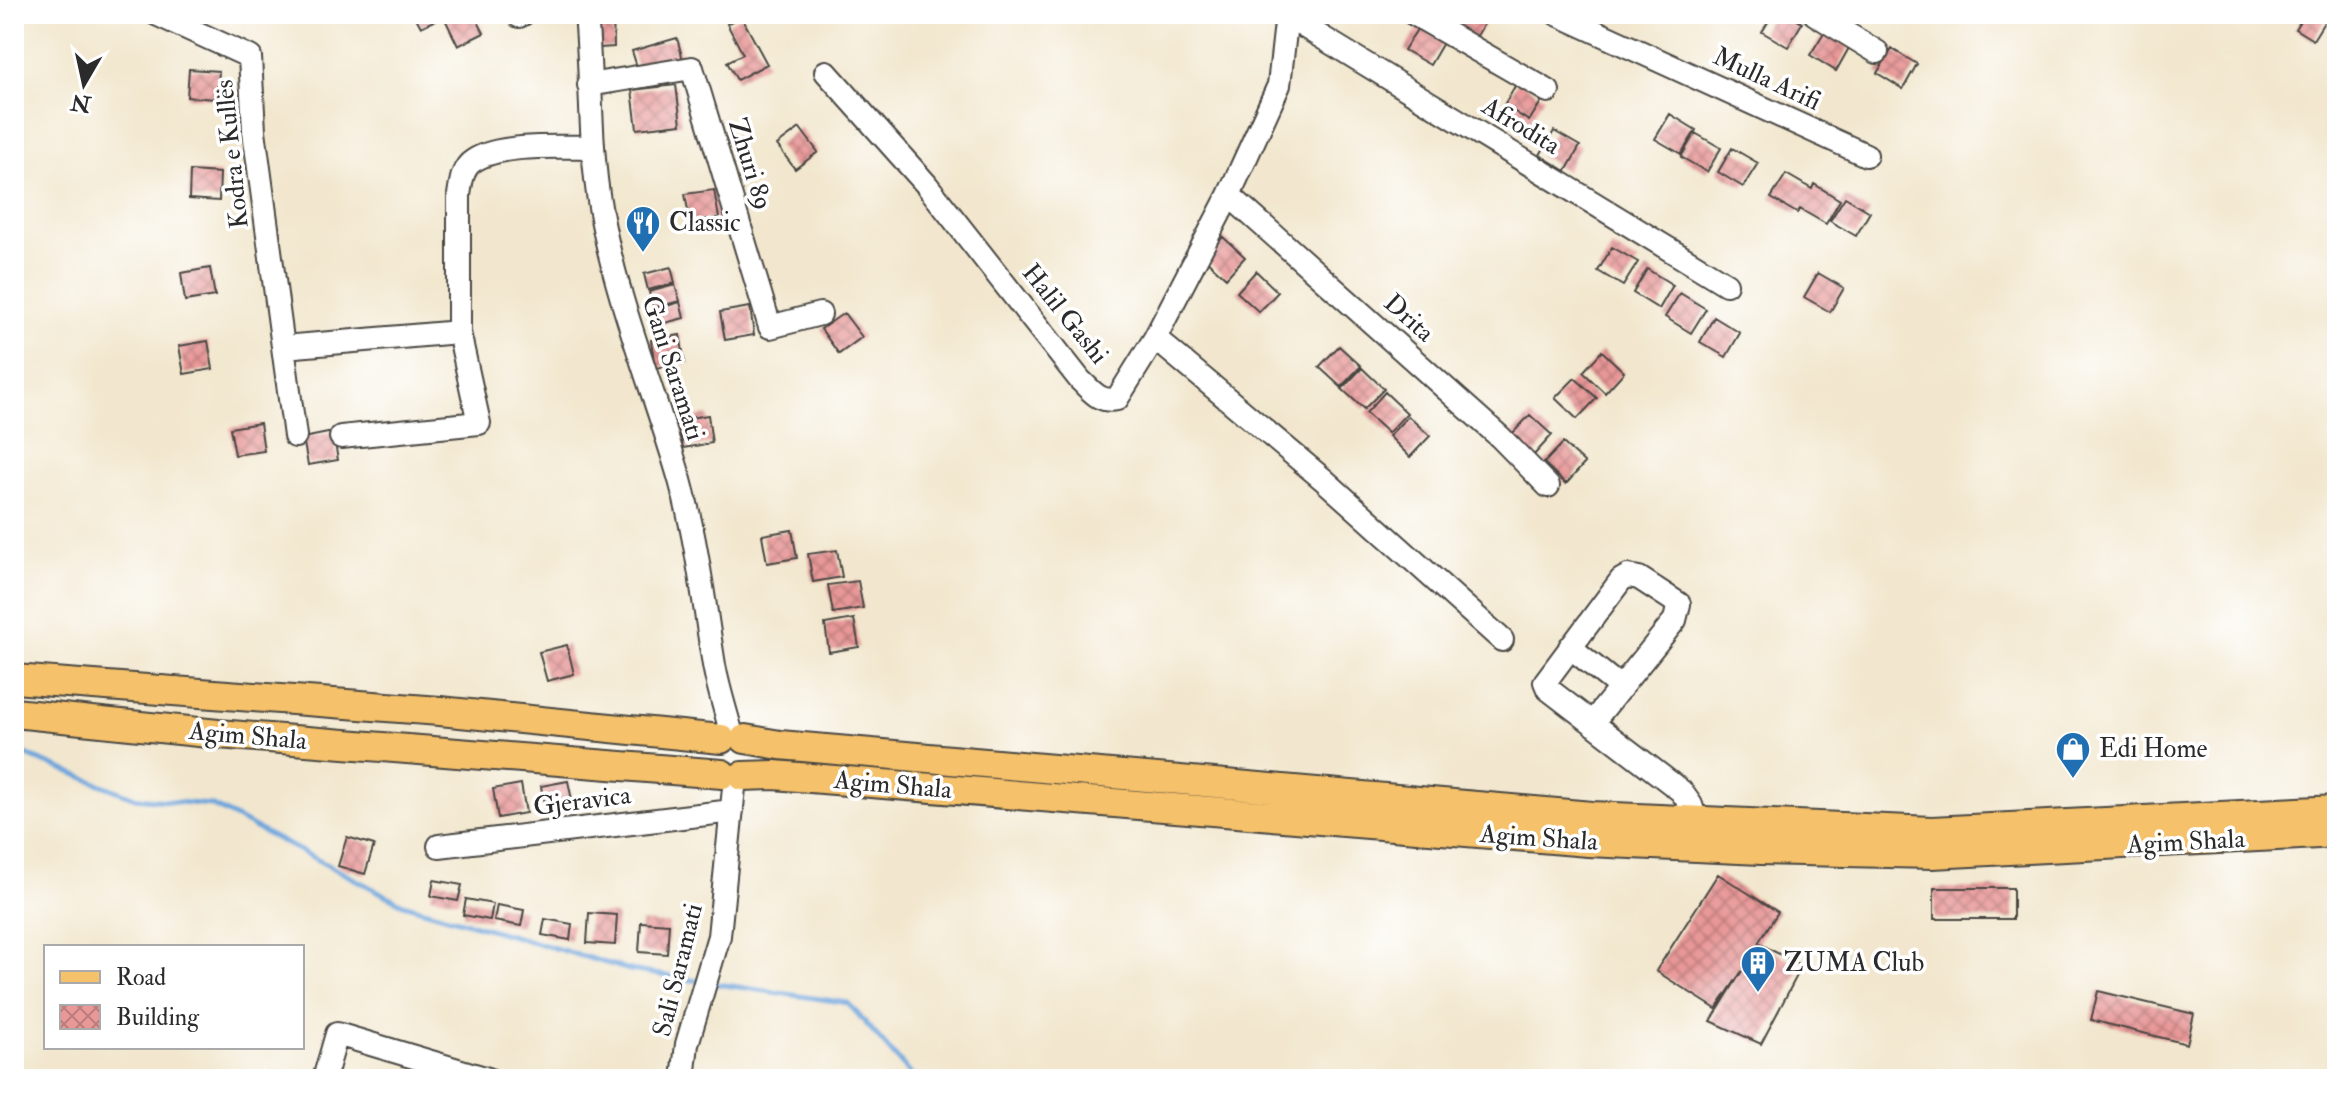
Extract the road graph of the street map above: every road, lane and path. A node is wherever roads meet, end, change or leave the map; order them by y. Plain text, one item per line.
1 (156, 14) edge
2 (586, 14) edge
3 (1414, 14) edge
4 (1557, 14) edge
5 (1815, 14) edge
6 (1287, 15) edge
7 (1877, 52) dead end
8 (826, 72) dead end
9 (589, 85) junction
10 (1548, 91) dead end
11 (592, 147) junction
12 (1866, 155) dead end
13 (1229, 195) junction
14 (1726, 284) dead end
15 (820, 314) dead end
16 (459, 332) junction
17 (1155, 338) junction
18 (284, 347) junction
19 (295, 436) dead end
20 (341, 437) dead end
21 (1548, 486) dead end
22 (1502, 640) dead end
23 (1570, 647) junction
24 (14, 679) edge
25 (1621, 688) junction
26 (14, 713) edge
27 (1592, 723) junction
28 (733, 738) junction
29 (733, 776) junction
30 (2337, 810) edge
31 (732, 811) junction
32 (1696, 820) junction
33 (2337, 833) edge
34 (439, 846) dead end
35 (324, 1079) edge
36 (488, 1079) edge
37 (683, 1079) edge

1 - 18 street, Kodra e Kullës
2 - 9 street, Gani Saramati
3 - 10 street
4 - 12 street, Mulla Arifi
5 - 7 street
6 - 13 street, Halil Gashi
6 - 14 street, Afrodita
8 - 17 street, Halil Gashi
9 - 11 street, Gani Saramati
9 - 15 street, Zhuri 89
11 - 16 street
11 - 28 street, Gani Saramati
13 - 17 street, Halil Gashi
13 - 21 street, Drita
16 - 18 street
16 - 20 street
17 - 22 street
18 - 19 street, Kodra e Kullës
23 - 25 street
23 - 25 street
23 - 27 street
24 - 28 main road, Agim Shala
25 - 27 street
26 - 29 main road, Agim Shala
27 - 32 street
28 - 29 main road
28 - 32 main road, Agim Shala
29 - 31 street, Sali Saramati
29 - 33 main road, Agim Shala
30 - 32 main road, Agim Shala
31 - 34 street, Gjeravica
31 - 37 street, Sali Saramati
35 - 36 street

